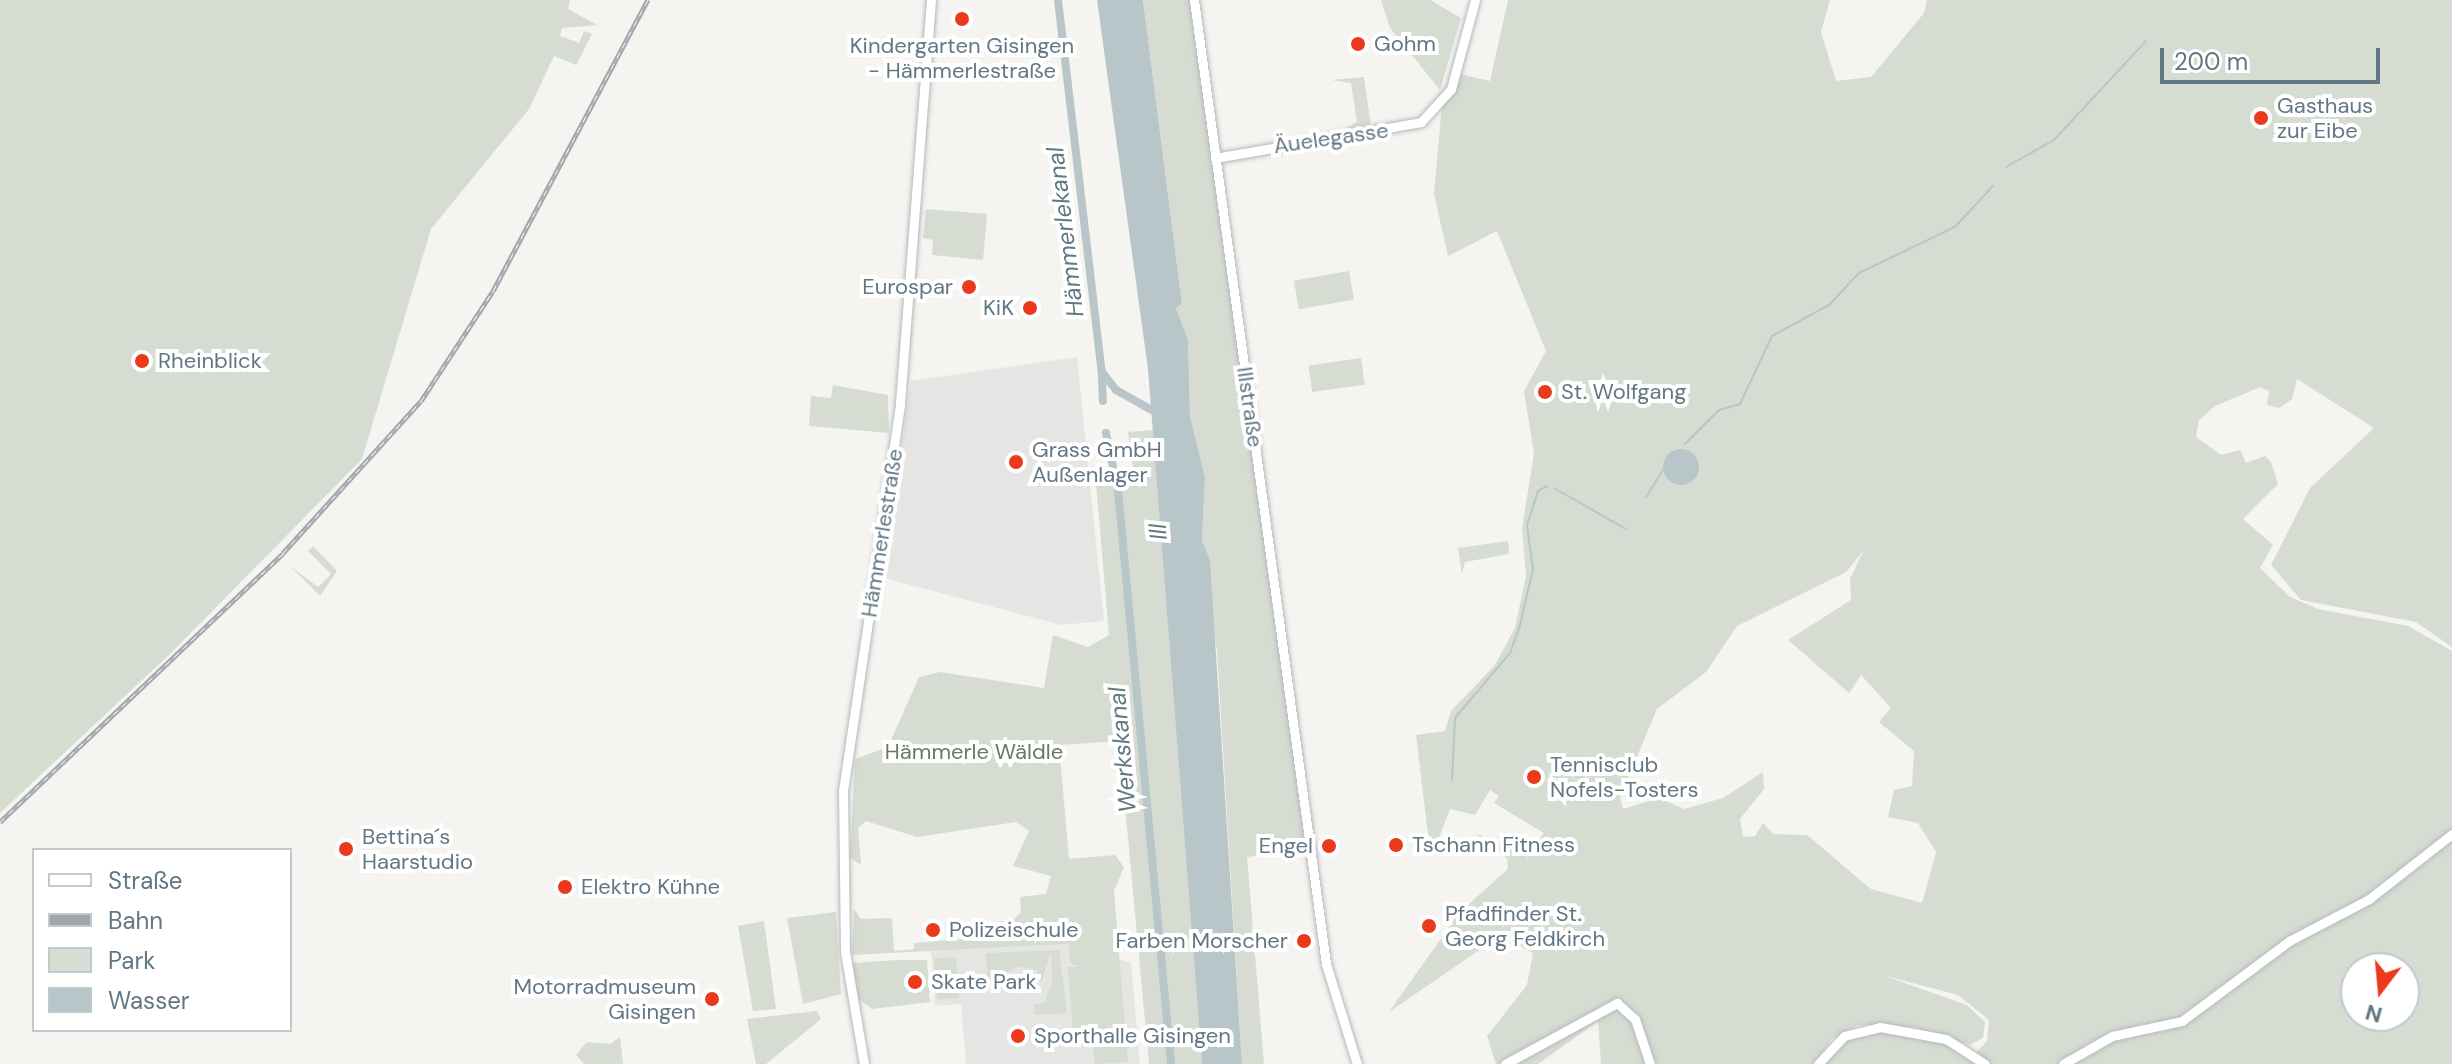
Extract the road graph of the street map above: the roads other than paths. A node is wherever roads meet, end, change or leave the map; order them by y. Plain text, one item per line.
1 (931, 0) edge
2 (1194, 0) edge
3 (1475, 0) edge
4 (1215, 158) junction
5 (2452, 834) edge
6 (864, 1064) edge
7 (1357, 1064) edge
8 (1505, 1064) edge
9 (1650, 1064) edge
10 (1818, 1064) edge
11 (1985, 1064) edge
12 (2063, 1064) edge

1 - 6 street, Hämmerlestraße
2 - 4 street, Illstraße
3 - 4 street, Äuelegasse
4 - 7 street, Illstraße
5 - 12 street
8 - 9 street
10 - 11 street

